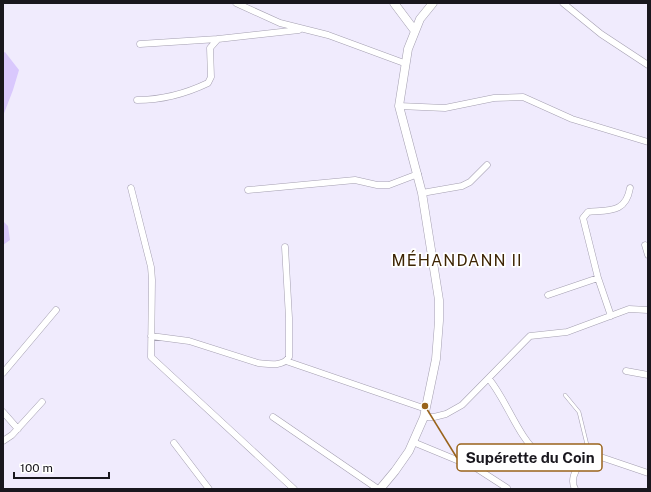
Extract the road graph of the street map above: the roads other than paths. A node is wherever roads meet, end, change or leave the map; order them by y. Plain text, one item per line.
1 (236, 3) edge
2 (394, 3) edge
3 (433, 3) edge
4 (563, 3) edge
5 (300, 30) junction
6 (415, 31) junction
7 (218, 39) junction
8 (140, 44) dead end
9 (404, 63) junction
10 (648, 65) edge
11 (137, 100) dead end
12 (399, 106) junction
13 (648, 142) edge
14 (487, 165) dead end
15 (418, 174) junction
16 (131, 188) dead end
17 (630, 188) dead end
18 (248, 190) dead end
19 (422, 193) junction
20 (644, 245) dead end
21 (284, 247) dead end
22 (648, 255) edge
23 (598, 278) junction
24 (548, 295) dead end
25 (56, 310) dead end
26 (648, 310) edge
27 (611, 316) junction
28 (151, 336) junction
29 (286, 361) junction
30 (626, 371) dead end
31 (3, 373) edge
32 (648, 375) edge
33 (489, 379) junction
34 (565, 395) dead end
35 (42, 402) dead end
36 (3, 412) edge
37 (425, 413) junction
38 (273, 418) dead end
39 (18, 429) junction
40 (3, 441) edge
41 (413, 442) junction
42 (174, 443) dead end
43 (589, 453) junction
44 (540, 455) dead end
45 (648, 473) edge
46 (507, 488) dead end
47 (209, 489) edge
48 (294, 489) edge
49 (379, 489) edge
50 (575, 489) edge

1 - 5 street
2 - 6 street
3 - 6 street
4 - 10 street
5 - 7 street
5 - 9 street
6 - 9 street
7 - 8 street
7 - 11 street
9 - 12 street
12 - 13 street
12 - 15 street
14 - 19 street
15 - 18 street
15 - 19 street
16 - 28 street
17 - 23 street
19 - 37 street
20 - 22 street
21 - 29 street
23 - 24 street
23 - 27 street
25 - 31 street
26 - 27 street
27 - 33 street
28 - 29 street
28 - 48 street
29 - 37 street
30 - 32 street
33 - 37 street
33 - 44 street
34 - 43 lane
35 - 39 street
36 - 39 street
37 - 41 street
38 - 49 street
39 - 40 street
41 - 46 street
41 - 49 street
42 - 47 street
43 - 45 street
43 - 50 street

